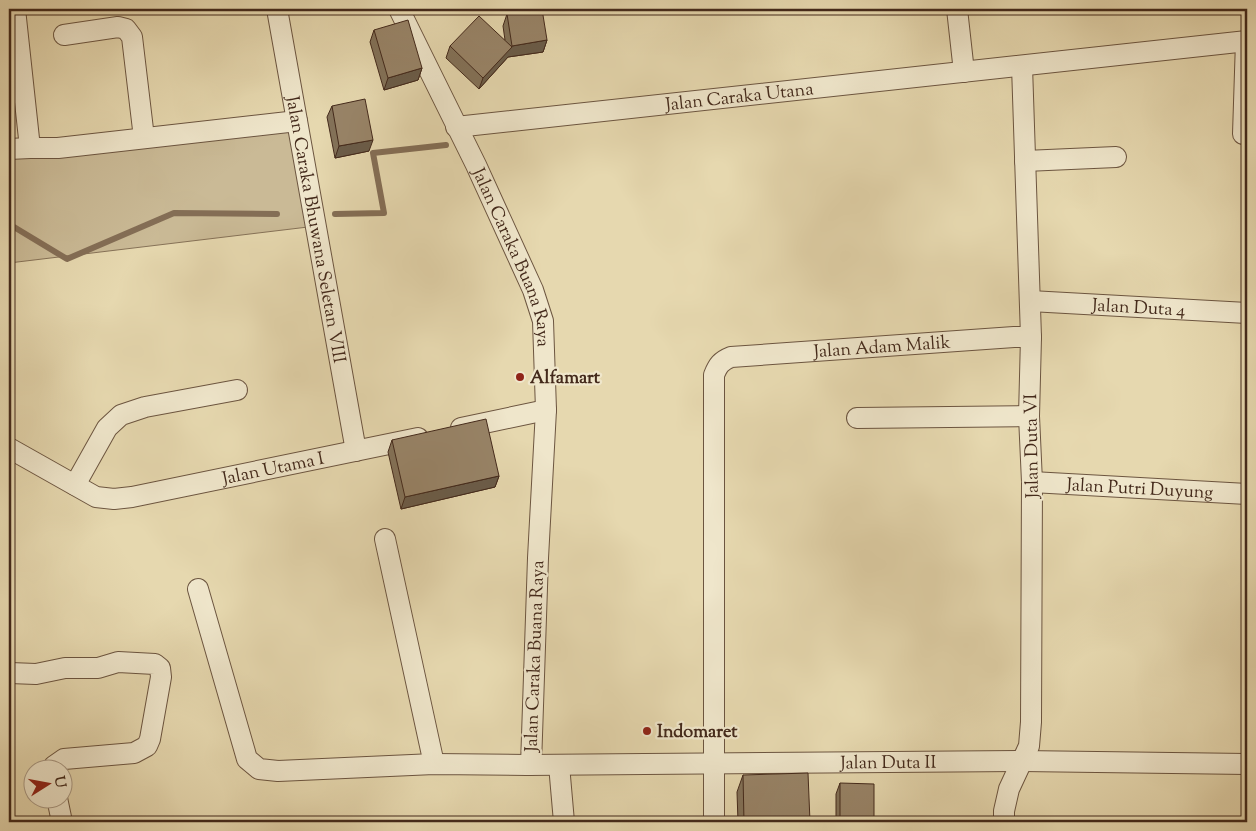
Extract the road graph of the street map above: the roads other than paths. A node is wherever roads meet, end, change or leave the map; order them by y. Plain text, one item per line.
1 (15, 9) edge
2 (278, 9) edge
3 (399, 9) edge
4 (957, 9) edge
5 (64, 35) dead end
6 (1246, 41) edge
7 (1022, 66) junction
8 (964, 72) junction
9 (297, 121) junction
10 (459, 133) junction
11 (1242, 134) dead end
12 (144, 138) junction
13 (30, 148) junction
14 (9, 149) edge
15 (1116, 157) dead end
16 (1025, 161) junction
17 (1030, 301) junction
18 (1247, 313) edge
19 (1031, 337) junction
20 (237, 390) dead end
21 (546, 410) junction
22 (1029, 416) junction
23 (857, 418) dead end
24 (9, 448) edge
25 (356, 451) junction
26 (1032, 482) junction
27 (75, 485) junction
28 (1247, 494) edge
29 (385, 539) dead end
30 (198, 589) dead end
31 (10, 673) dead end
32 (72, 758) edge
33 (1022, 761) junction
34 (434, 764) junction
35 (715, 764) junction
36 (1247, 764) edge
37 (531, 765) junction
38 (559, 765) junction
39 (59, 808) edge
40 (62, 822) edge
41 (564, 822) edge
42 (714, 822) edge
43 (1004, 822) edge

1 - 13 street
2 - 9 street, Jalan Caraka Bhuwana Seletan VIII
3 - 10 street, Jalan Caraka Buana Raya
4 - 8 street
5 - 12 street
6 - 7 street, Jalan Caraka Utana
6 - 11 street
7 - 8 street, Jalan Caraka Utana
7 - 16 street, Jalan Duta VI
8 - 10 street, Jalan Caraka Utana
9 - 12 street
9 - 25 street, Jalan Caraka Bhuwana Seletan VIII
10 - 21 street, Jalan Caraka Buana Raya
12 - 13 street
13 - 14 street
15 - 16 street
16 - 17 street, Jalan Duta VI
17 - 18 street, Jalan Duta 4
17 - 19 street, Jalan Duta VI
19 - 22 street, Jalan Duta VI
19 - 35 street, Jalan Adam Malik
20 - 27 street
21 - 25 street, Jalan Utama I
21 - 37 street, Jalan Caraka Buana Raya
22 - 23 street
22 - 26 street, Jalan Duta VI
24 - 27 street, Jalan Utama I
25 - 27 street, Jalan Utama I
26 - 28 street, Jalan Putri Duyung
26 - 33 street, Jalan Duta VI
29 - 34 street
30 - 34 street, Jalan Duta II
31 - 32 street
33 - 35 street, Jalan Duta II
33 - 36 street, Jalan Duta II
33 - 43 street, Jalan Duta VI
34 - 37 street, Jalan Duta II
35 - 38 street, Jalan Duta II
35 - 42 street
37 - 38 street, Jalan Duta II
38 - 41 street
39 - 40 street

